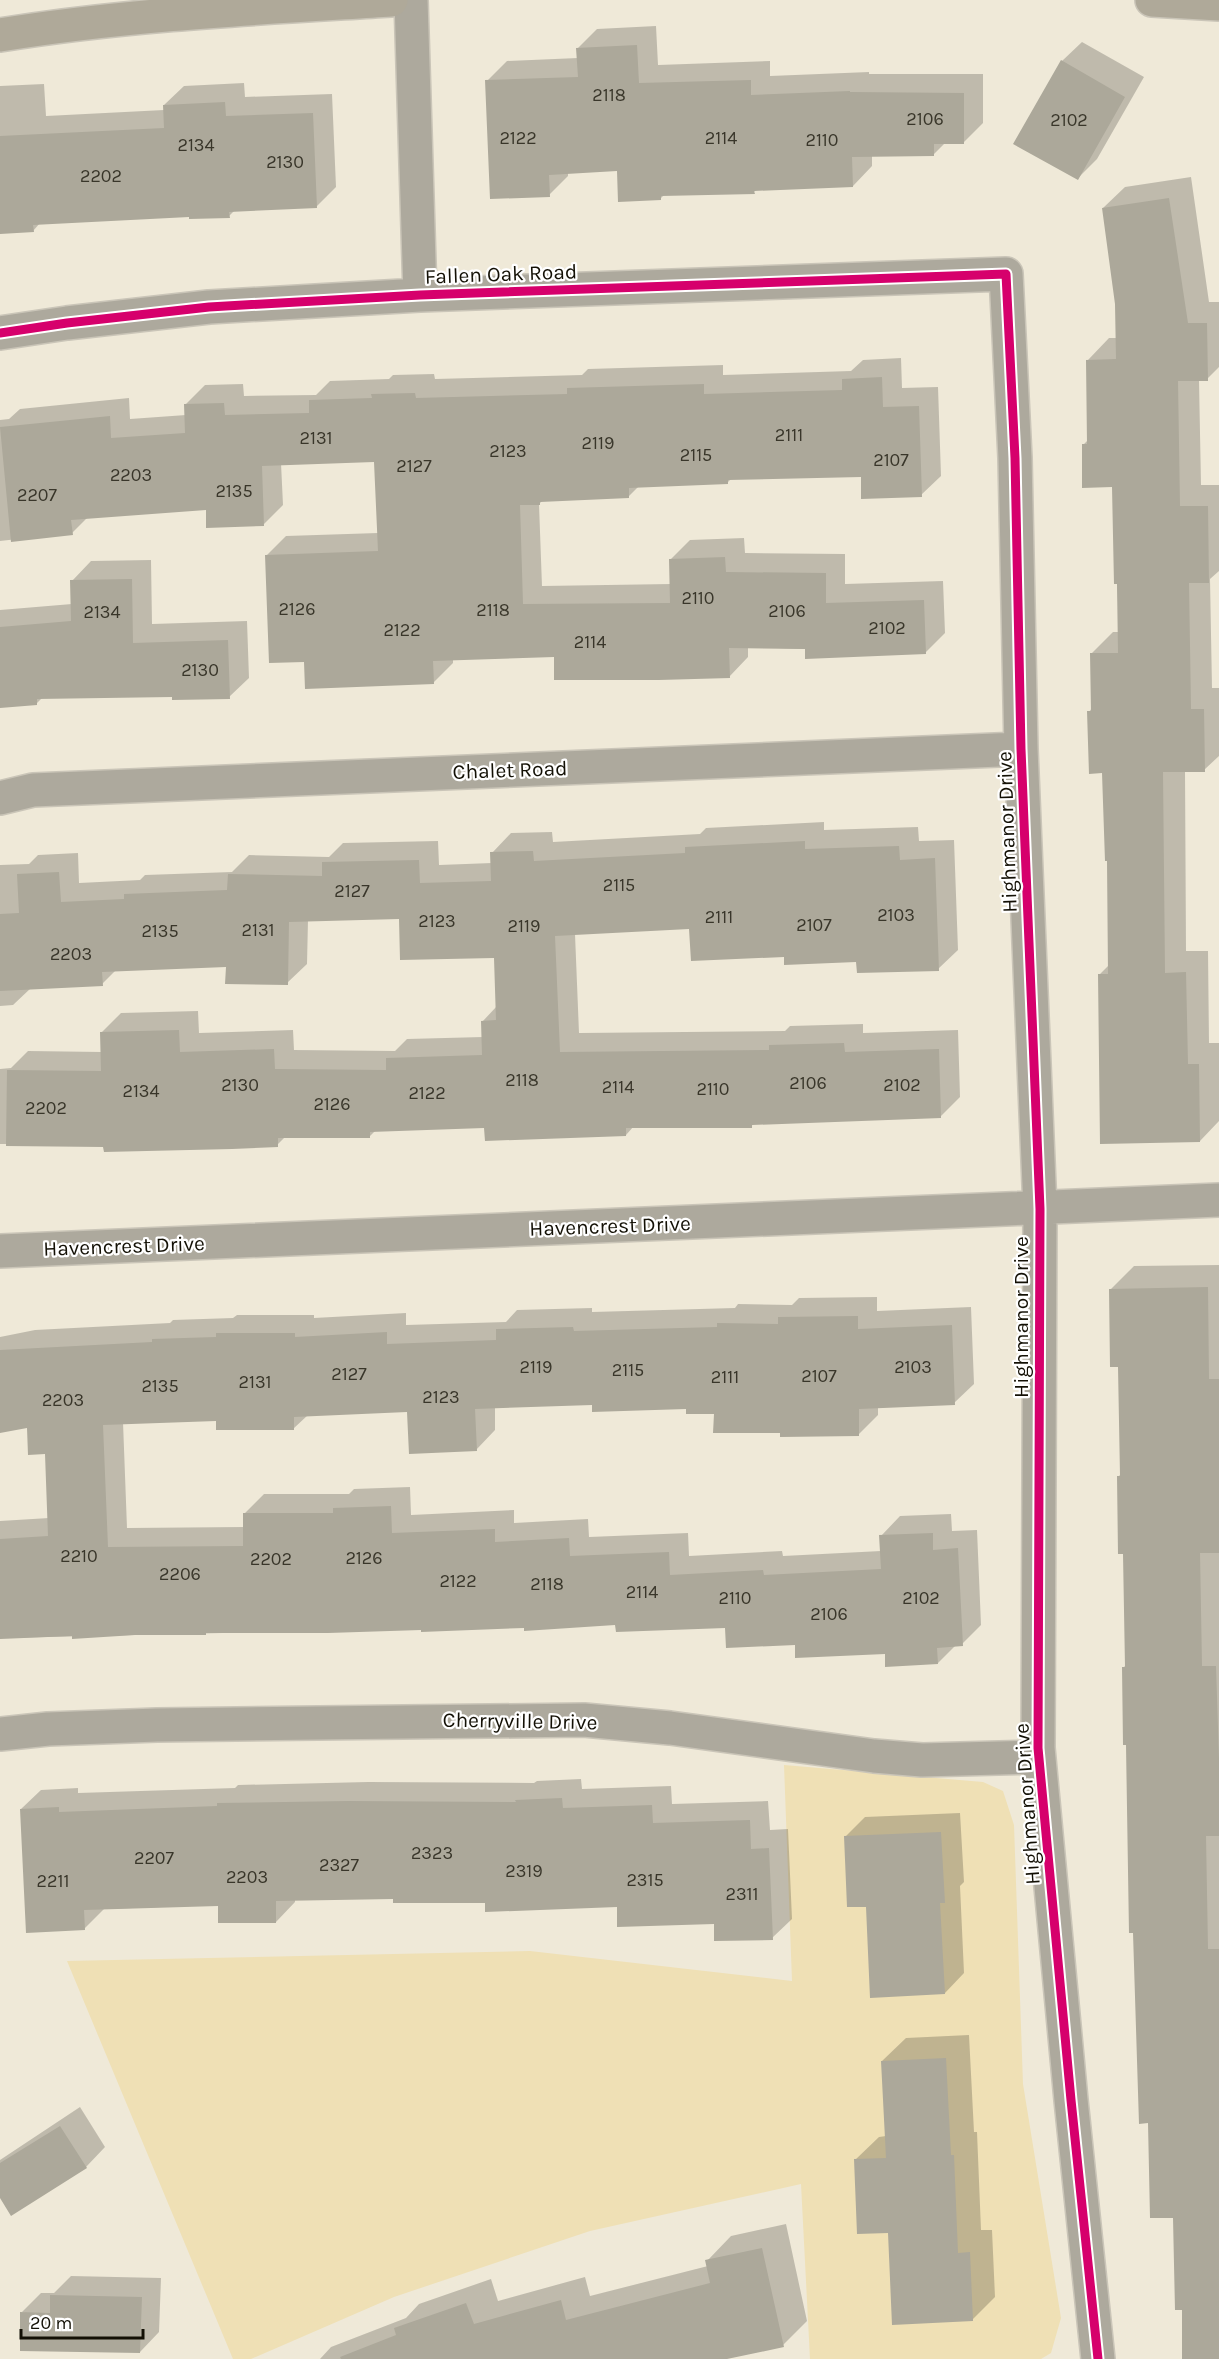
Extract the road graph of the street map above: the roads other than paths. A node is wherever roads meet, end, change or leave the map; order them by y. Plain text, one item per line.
1 (392, 0) edge
2 (411, 0) edge
3 (1152, 0) edge
4 (1219, 4) edge
5 (0, 35) edge
6 (1006, 273) joint
7 (420, 294) junction
8 (0, 333) edge
9 (1021, 749) junction
10 (0, 798) edge
11 (1219, 1200) edge
12 (1040, 1209) junction
13 (0, 1251) edge
14 (0, 1734) edge
15 (1038, 1758) junction
16 (1098, 2359) edge

1 - 5 main road
2 - 7 street
3 - 4 main road
6 - 7 street, Fallen Oak Road
6 - 9 street, Highmanor Drive
7 - 8 street, Fallen Oak Road
9 - 10 street, Chalet Road
9 - 12 street, Highmanor Drive
11 - 12 street, Havencrest Drive
12 - 13 street, Havencrest Drive
12 - 15 street, Highmanor Drive
14 - 15 street, Cherryville Drive
15 - 16 street, Highmanor Drive

